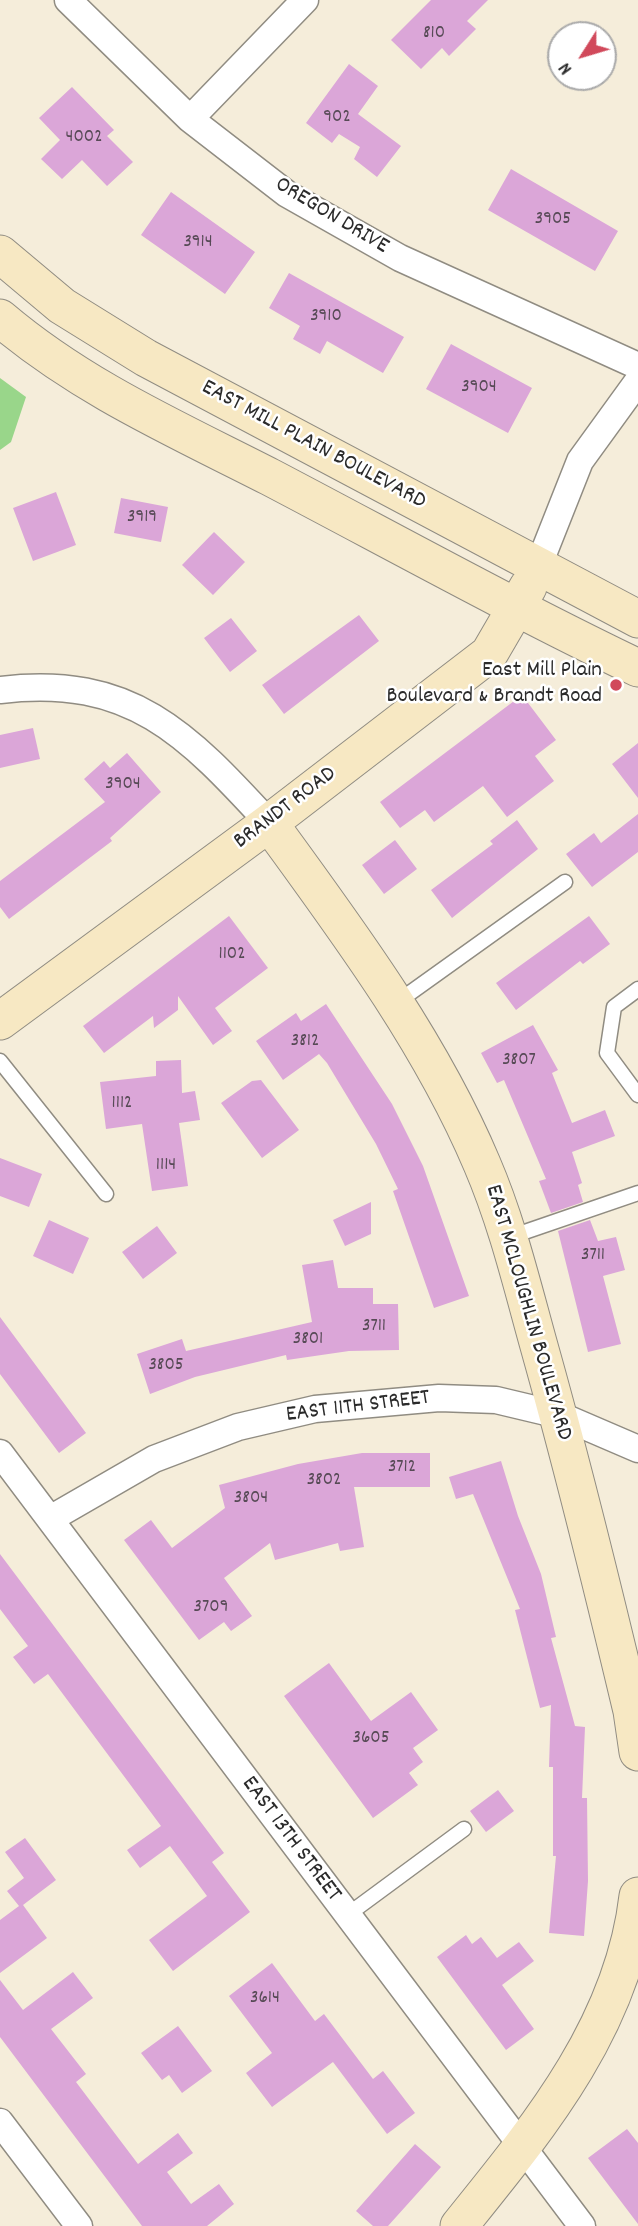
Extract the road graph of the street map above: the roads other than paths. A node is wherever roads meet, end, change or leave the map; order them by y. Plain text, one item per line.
1 (68, 0) edge
2 (305, 0) edge
3 (190, 119) junction
4 (0, 254) edge
5 (0, 318) edge
6 (638, 366) edge
7 (638, 381) edge
8 (538, 567) junction
9 (517, 609) junction
10 (638, 619) edge
11 (638, 668) edge
12 (0, 690) edge
13 (269, 823) junction
14 (565, 882) dead end
15 (638, 989) edge
16 (395, 1004) junction
17 (0, 1021) edge
18 (0, 1061) edge
19 (638, 1095) edge
20 (638, 1193) edge
21 (106, 1194) dead end
22 (509, 1238) junction
23 (559, 1415) junction
24 (638, 1449) edge
25 (0, 1454) edge
26 (50, 1519) junction
27 (638, 1752) edge
28 (464, 1829) dead end
29 (638, 1896) edge
30 (346, 1916) junction
31 (636, 1936) edge
32 (0, 2122) edge
33 (523, 2147) junction
34 (79, 2226) edge
35 (458, 2226) edge
36 (582, 2226) edge

1 - 3 street, OREGON DRIVE
2 - 3 street
3 - 6 street, OREGON DRIVE
4 - 8 street, EAST MILL PLAIN BOULEVARD
5 - 9 street, EAST MILL PLAIN BOULEVARD
7 - 8 street
8 - 9 street, BRANDT ROAD
8 - 10 street, EAST MILL PLAIN BOULEVARD
9 - 11 street, EAST MILL PLAIN BOULEVARD
9 - 13 street, BRANDT ROAD
12 - 13 street, EAST MCLOUGHLIN BOULEVARD
13 - 16 street, EAST MCLOUGHLIN BOULEVARD
13 - 17 street, BRANDT ROAD
14 - 16 lane
15 - 19 lane
16 - 22 street, EAST MCLOUGHLIN BOULEVARD
18 - 21 lane
20 - 22 lane
22 - 23 street, EAST MCLOUGHLIN BOULEVARD
23 - 24 street, EAST 11TH STREET
23 - 26 street, EAST 11TH STREET
23 - 27 street, EAST MCLOUGHLIN BOULEVARD
25 - 26 street, EAST 13TH STREET
26 - 30 street, EAST 13TH STREET
28 - 30 lane
29 - 31 street
30 - 33 street, EAST 13TH STREET
31 - 33 street
32 - 34 street
33 - 35 street
33 - 36 street, EAST 13TH STREET

